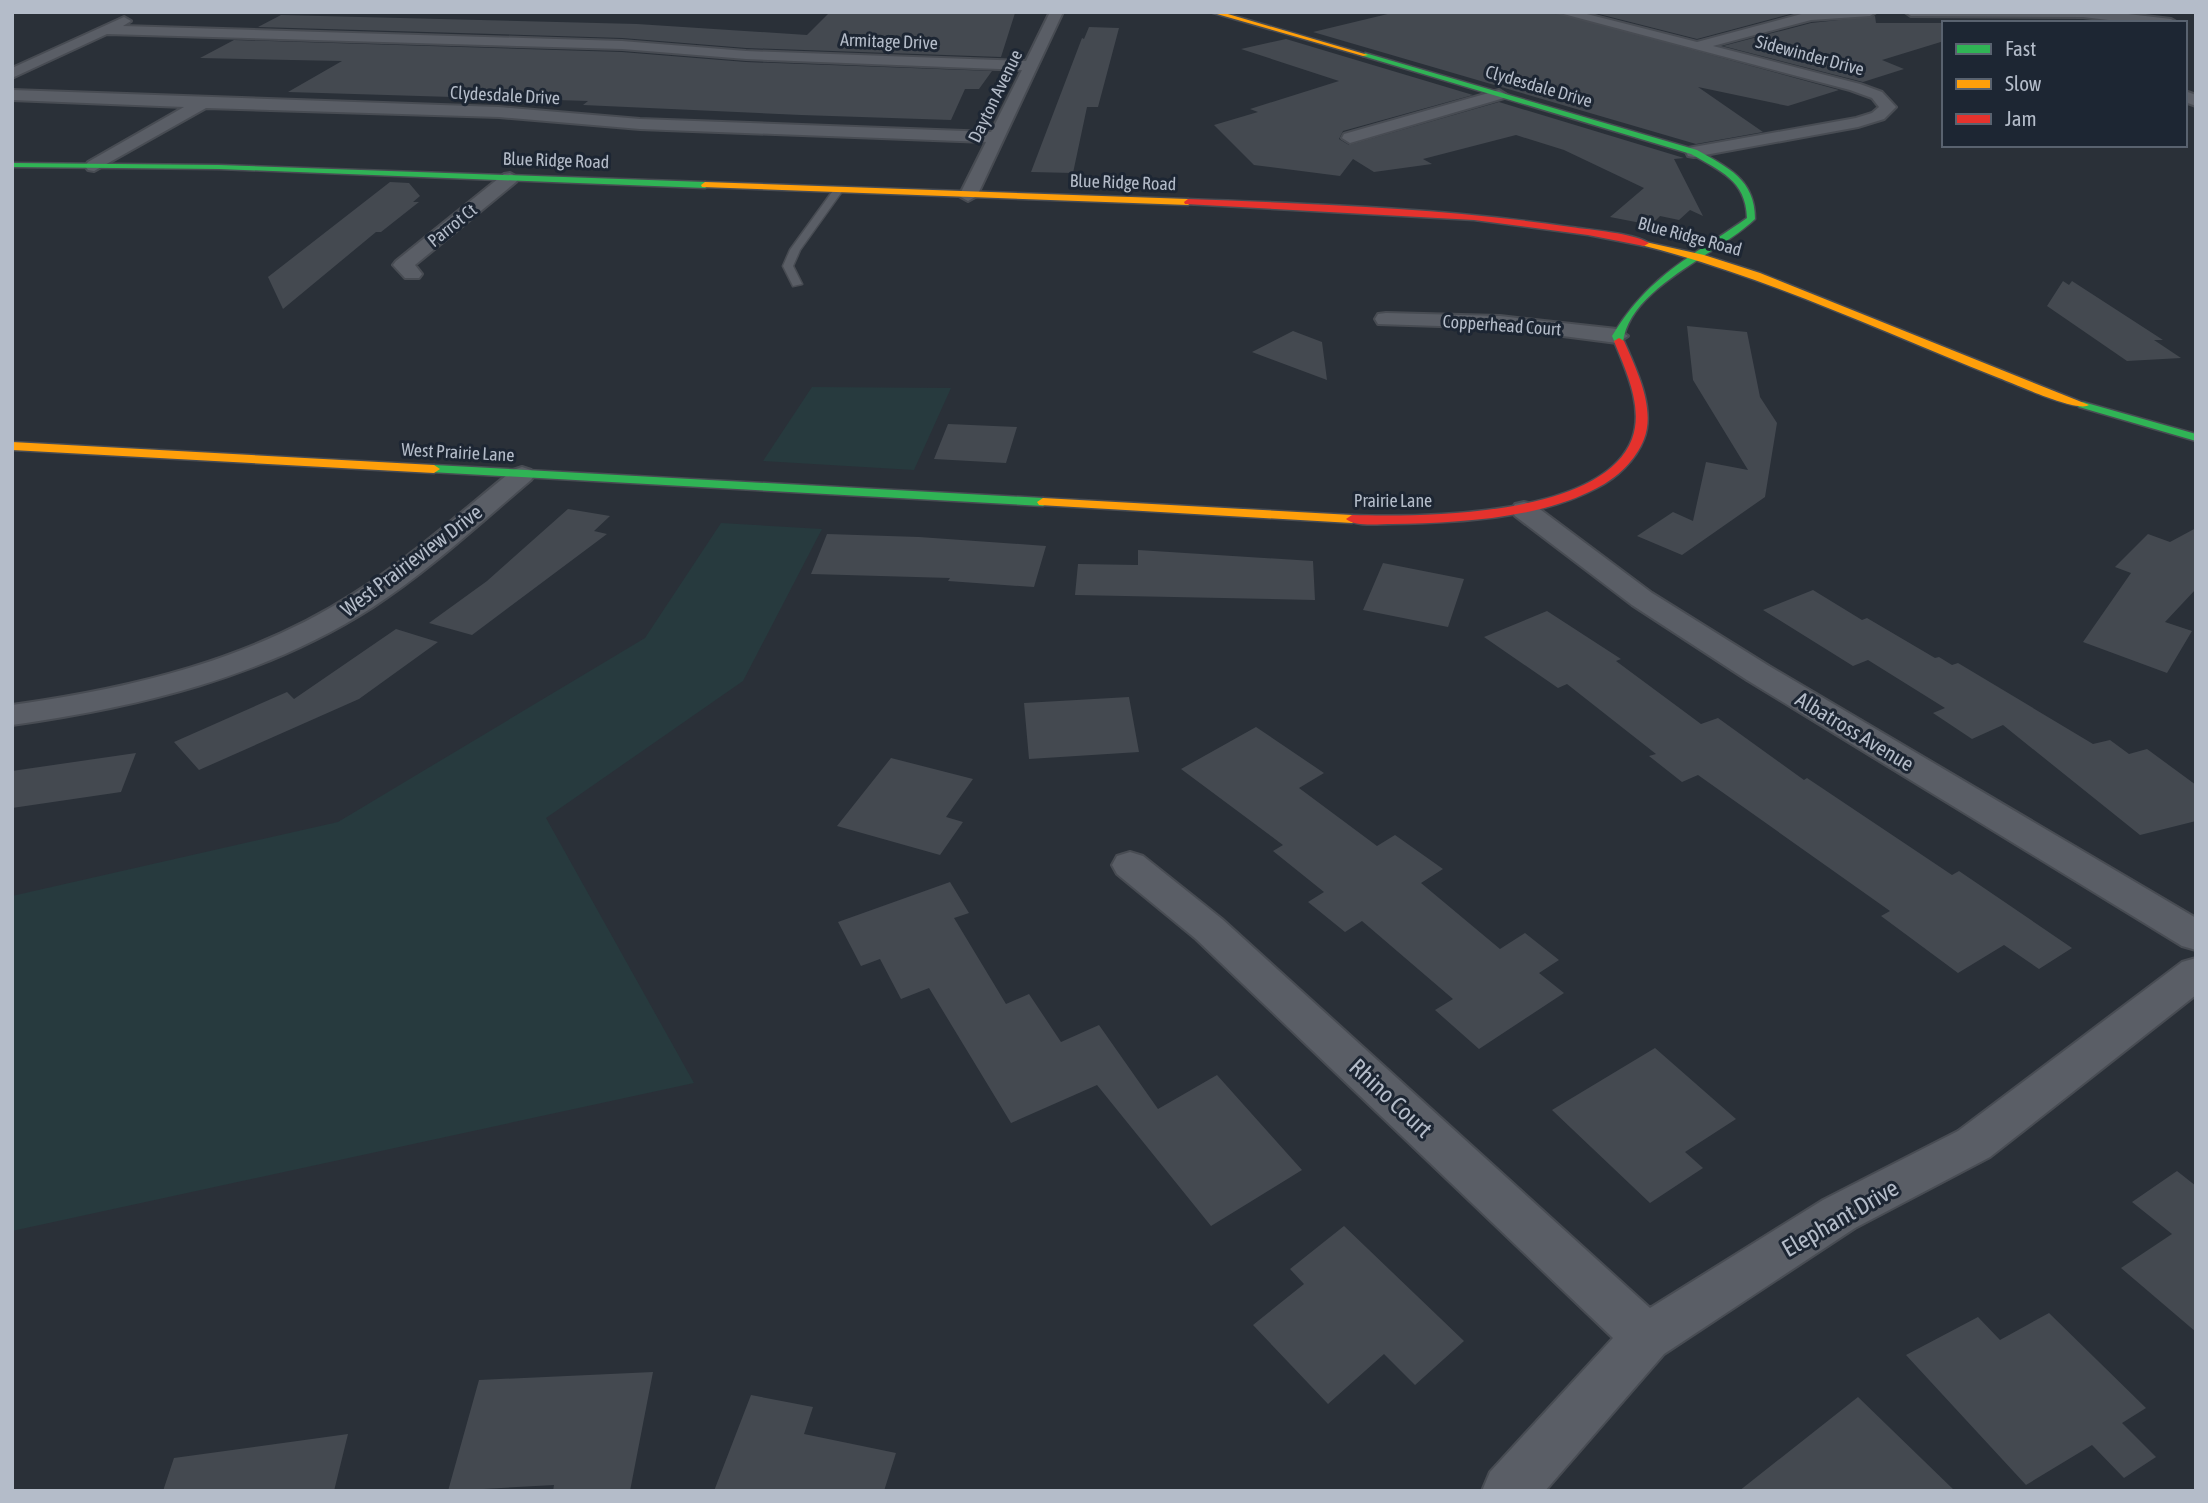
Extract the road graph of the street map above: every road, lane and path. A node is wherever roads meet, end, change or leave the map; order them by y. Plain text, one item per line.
1 (1056, 12) edge
2 (1213, 12) edge
3 (1562, 12) edge
4 (1870, 12) edge
5 (1911, 12) edge
6 (2032, 13) edge
7 (133, 17) dead end
8 (2156, 21) edge
9 (104, 30) junction
10 (1700, 46) junction
11 (746, 55) joint
12 (1031, 66) junction
13 (12, 74) edge
14 (12, 95) edge
15 (1499, 95) junction
16 (203, 103) junction
17 (996, 137) junction
18 (1350, 138) dead end
19 (1694, 152) junction
20 (12, 165) edge
21 (94, 166) junction
22 (510, 178) junction
23 (838, 190) junction
24 (968, 195) junction
25 (1692, 257) junction
26 (412, 274) dead end
27 (797, 284) dead end
28 (1386, 319) dead end
29 (1617, 336) junction
30 (2196, 438) edge
31 (12, 446) edge
32 (522, 475) junction
33 (901, 494) joint
34 (1524, 510) junction
35 (12, 715) edge
36 (1130, 865) dead end
37 (2196, 936) edge
38 (2196, 973) edge
39 (1647, 1337) junction
40 (1509, 1491) edge

1 - 12 street, Dayton Avenue
2 - 15 street, Clydesdale Drive
3 - 10 street, Sidewinder Drive
4 - 10 street
5 - 6 street
6 - 8 street
7 - 9 street
9 - 11 street
9 - 13 street
10 - 19 street, Sidewinder Drive
11 - 12 street, Armitage Drive
12 - 17 street, Dayton Avenue
14 - 16 street, Clydesdale Drive
15 - 18 street
15 - 19 street, Clydesdale Drive
16 - 17 street, Clydesdale Drive
16 - 21 street
17 - 24 street, Dayton Avenue
19 - 25 street, Clydesdale Drive
20 - 21 street, Blue Ridge Road
21 - 22 street, Blue Ridge Road
22 - 23 street, Blue Ridge Road
22 - 26 street, Parrot Ct
23 - 24 street, Blue Ridge Road
23 - 27 lane
24 - 25 street, Blue Ridge Road
25 - 29 street
25 - 30 street, Blue Ridge Road
28 - 29 street, Copperhead Court
29 - 34 street, Prairie Lane
31 - 32 street, West Prairie Lane
32 - 33 street, West Prairie Lane
32 - 35 street, West Prairieview Drive
33 - 34 street, Prairie Lane
34 - 37 street, Albatross Avenue
36 - 39 street, Rhino Court
38 - 39 street, Elephant Drive
39 - 40 street, Elephant Drive

